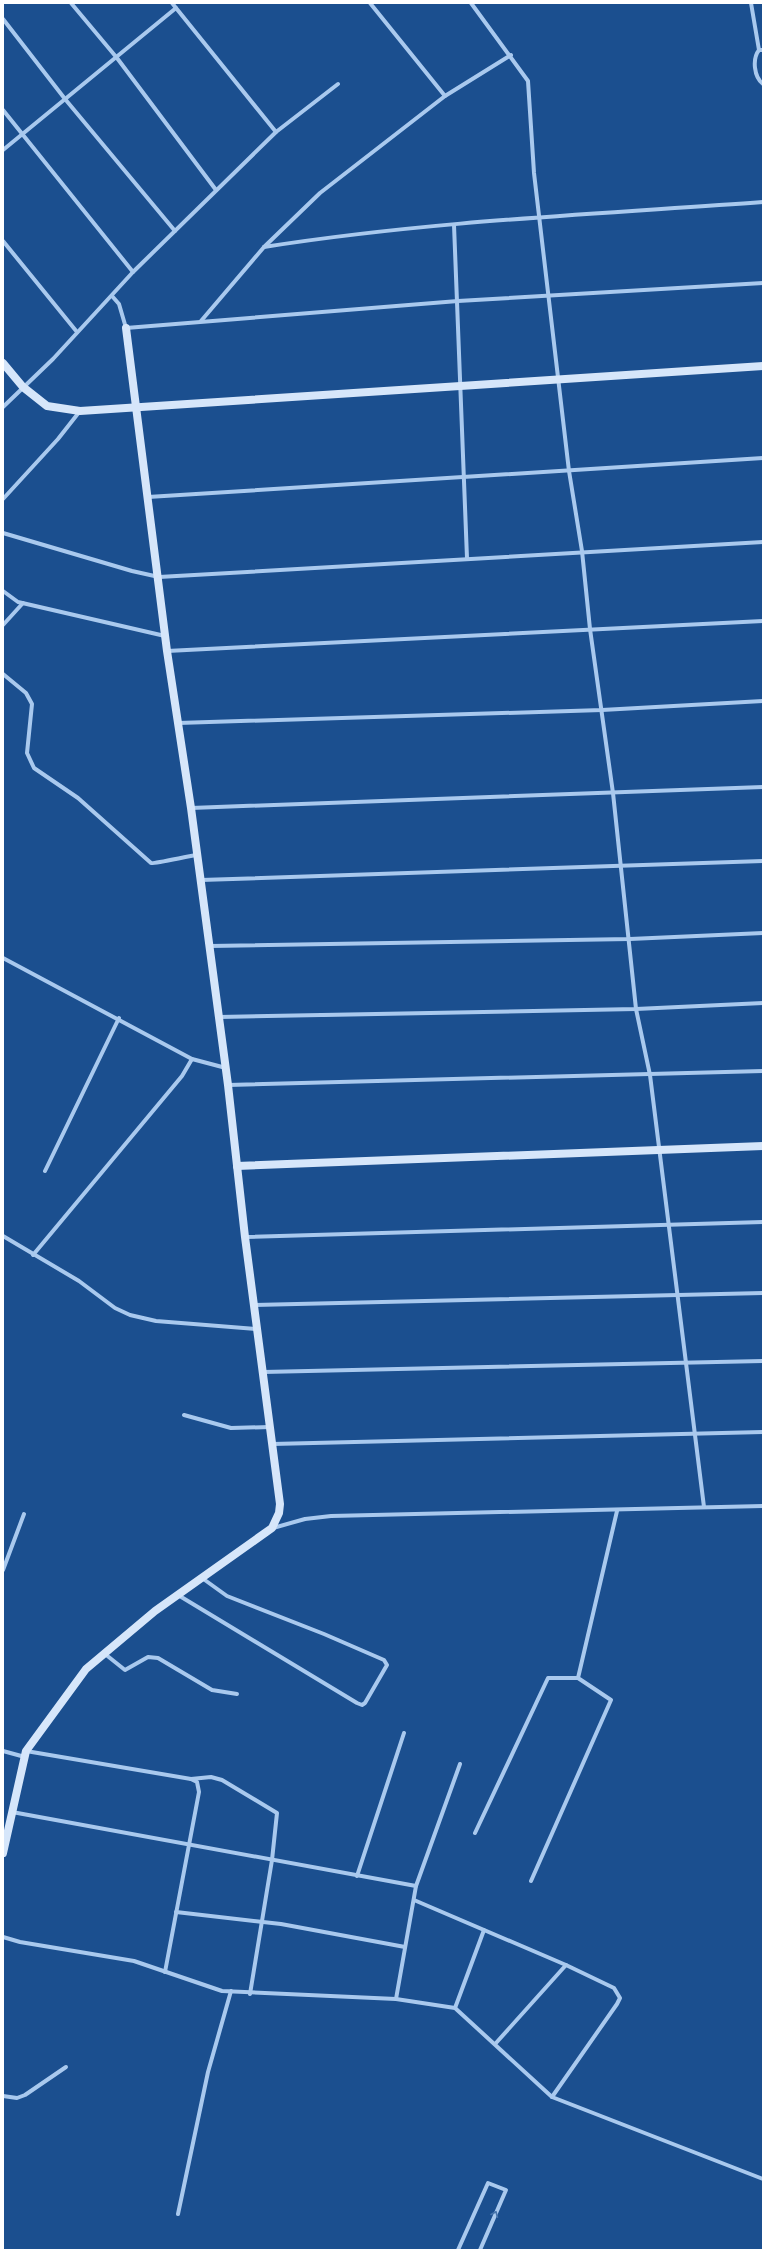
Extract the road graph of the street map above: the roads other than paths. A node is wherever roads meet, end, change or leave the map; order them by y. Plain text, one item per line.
1 (71, 3) edge
2 (172, 3) edge
3 (370, 3) edge
4 (471, 3) edge
5 (751, 3) edge
6 (176, 8) junction
7 (3, 19) edge
8 (761, 50) edge
9 (511, 56) junction
10 (117, 58) junction
11 (338, 84) dead end
12 (763, 84) edge
13 (445, 96) junction
14 (65, 99) junction
15 (3, 110) edge
16 (276, 132) junction
17 (22, 133) junction
18 (3, 150) edge
19 (216, 190) junction
20 (763, 202) edge
21 (540, 218) junction
22 (454, 225) junction
23 (175, 231) junction
24 (3, 241) edge
25 (264, 247) junction
26 (133, 272) junction
27 (763, 283) edge
28 (112, 296) junction
29 (549, 296) junction
30 (458, 301) junction
31 (201, 321) junction
32 (126, 328) junction
33 (77, 332) junction
34 (3, 363) edge
35 (763, 366) edge
36 (558, 381) junction
37 (23, 387) junction
38 (460, 387) junction
39 (3, 407) edge
40 (136, 408) junction
41 (80, 411) junction
42 (763, 458) edge
43 (569, 472) junction
44 (464, 476) junction
45 (147, 497) junction
46 (3, 499) edge
47 (3, 533) edge
48 (763, 542) edge
49 (582, 551) junction
50 (467, 558) junction
51 (159, 577) junction
52 (3, 591) edge
53 (23, 603) junction
54 (763, 621) edge
55 (3, 625) edge
56 (590, 629) junction
57 (166, 637) junction
58 (167, 652) junction
59 (3, 674) edge
60 (763, 701) edge
61 (602, 710) junction
62 (178, 723) junction
63 (763, 787) edge
64 (613, 793) junction
65 (191, 808) junction
66 (197, 855) junction
67 (763, 861) edge
68 (621, 867) junction
69 (201, 880) junction
70 (763, 932) edge
71 (630, 939) junction
72 (210, 946) junction
73 (3, 958) edge
74 (763, 1003) edge
75 (636, 1009) junction
76 (219, 1017) junction
77 (119, 1018) junction
78 (192, 1059) junction
79 (226, 1068) junction
80 (763, 1071) edge
81 (650, 1075) junction
82 (228, 1085) junction
83 (763, 1146) edge
84 (658, 1149) junction
85 (238, 1166) junction
86 (45, 1171) dead end
87 (763, 1222) edge
88 (668, 1225) junction
89 (3, 1236) edge
90 (245, 1237) junction
91 (33, 1255) junction
92 (763, 1293) edge
93 (677, 1296) junction
94 (254, 1305) junction
95 (257, 1329) junction
96 (763, 1361) edge
97 (685, 1362) junction
98 (262, 1372) junction
99 (184, 1415) dead end
100 (270, 1427) junction
101 (763, 1432) edge
102 (694, 1435) junction
103 (272, 1444) junction
104 (763, 1506) edge
105 (704, 1507) junction
106 (617, 1511) junction
107 (24, 1514) dead end
108 (272, 1528) junction
109 (3, 1570) edge
110 (201, 1578) junction
111 (178, 1595) junction
112 (105, 1653) junction
113 (578, 1678) junction
114 (237, 1694) dead end
115 (404, 1733) dead end
116 (3, 1751) edge
117 (25, 1754) junction
118 (460, 1764) dead end
119 (191, 1779) junction
120 (12, 1812) junction
121 (475, 1833) dead end
122 (188, 1846) junction
123 (3, 1853) edge
124 (272, 1860) junction
125 (357, 1876) junction
126 (531, 1881) dead end
127 (416, 1886) junction
128 (414, 1900) junction
129 (176, 1912) junction
130 (262, 1922) junction
131 (484, 1930) junction
132 (3, 1937) edge
133 (405, 1947) junction
134 (566, 1965) junction
135 (165, 1972) junction
136 (232, 1991) junction
137 (250, 1994) junction
138 (396, 1999) junction
139 (455, 2008) junction
140 (496, 2043) junction
141 (66, 2067) dead end
142 (3, 2096) edge
143 (552, 2097) junction
144 (763, 2179) edge
145 (178, 2214) dead end
146 (458, 2250) edge
147 (480, 2250) edge

1 - 10 street
2 - 6 street
3 - 13 street
4 - 9 street
5 - 8 street
6 - 10 street
6 - 16 street
7 - 14 street
8 - 12 street
9 - 13 street
9 - 21 street
10 - 14 street
10 - 19 street
11 - 16 street
13 - 25 street
14 - 17 street
14 - 23 street
15 - 17 street
16 - 19 street
17 - 18 street
17 - 26 street
19 - 23 street
20 - 21 street
21 - 22 street
21 - 29 street
22 - 25 street
22 - 30 street
23 - 26 street
24 - 33 street
25 - 31 street
26 - 28 street
27 - 29 street
28 - 32 street
28 - 33 street
29 - 30 street
29 - 36 street
30 - 31 street
30 - 38 street
31 - 32 street
32 - 40 street
33 - 37 street
34 - 37 street
35 - 36 street
36 - 38 street
36 - 43 street
37 - 39 street
37 - 41 street
38 - 40 street
38 - 44 street
40 - 41 street
40 - 45 street
41 - 46 street
42 - 43 street
43 - 44 street
43 - 49 street
44 - 45 street
44 - 50 street
45 - 51 street
47 - 51 street
48 - 49 street
49 - 50 street
49 - 56 street
50 - 51 street
51 - 57 street
52 - 53 street
53 - 55 street
53 - 57 street
54 - 56 street
56 - 58 street
56 - 61 street
57 - 58 street
58 - 62 street
59 - 66 street
60 - 61 street
61 - 62 street
61 - 64 street
62 - 65 street
63 - 64 street
64 - 65 street
64 - 68 street
65 - 66 street
66 - 69 street
67 - 68 street
68 - 69 street
68 - 71 street
69 - 72 street
70 - 71 street
71 - 72 street
71 - 75 street
72 - 76 street
73 - 77 street
74 - 75 street
75 - 76 street
75 - 81 street
76 - 79 street
77 - 78 street
77 - 86 street
78 - 79 street
78 - 91 street
79 - 82 street
80 - 81 street
81 - 82 street
81 - 84 street
82 - 85 street
83 - 84 street
84 - 85 street
84 - 88 street
85 - 90 street
87 - 88 street
88 - 90 street
88 - 93 street
89 - 91 street
90 - 94 street
91 - 95 street
92 - 93 street
93 - 94 street
93 - 97 street
94 - 95 street
95 - 98 street
96 - 97 street
97 - 98 street
97 - 102 street
98 - 100 street
99 - 100 street
100 - 103 street
101 - 102 street
102 - 103 street
102 - 105 street
103 - 108 street
104 - 105 street
105 - 106 street
106 - 108 street
106 - 113 street
107 - 109 street
108 - 110 street
110 - 111 street
110 - 111 street
111 - 112 street
112 - 114 street
112 - 117 street
113 - 121 street
113 - 126 street
115 - 125 street
116 - 117 street
117 - 119 street
117 - 120 street
118 - 127 street
119 - 122 street
119 - 124 street
120 - 122 street
120 - 123 street
122 - 124 street
122 - 129 street
124 - 125 street
124 - 130 street
125 - 127 street
127 - 128 street
128 - 131 street
128 - 133 street
129 - 130 street
129 - 135 street
130 - 133 street
130 - 137 street
131 - 134 street
131 - 139 street
132 - 135 street
133 - 138 street
134 - 140 street
134 - 143 street
135 - 136 street
136 - 137 street
136 - 145 street
137 - 138 street
138 - 139 street
139 - 140 street
140 - 143 street
141 - 142 street
143 - 144 street
147 -> 146 street

